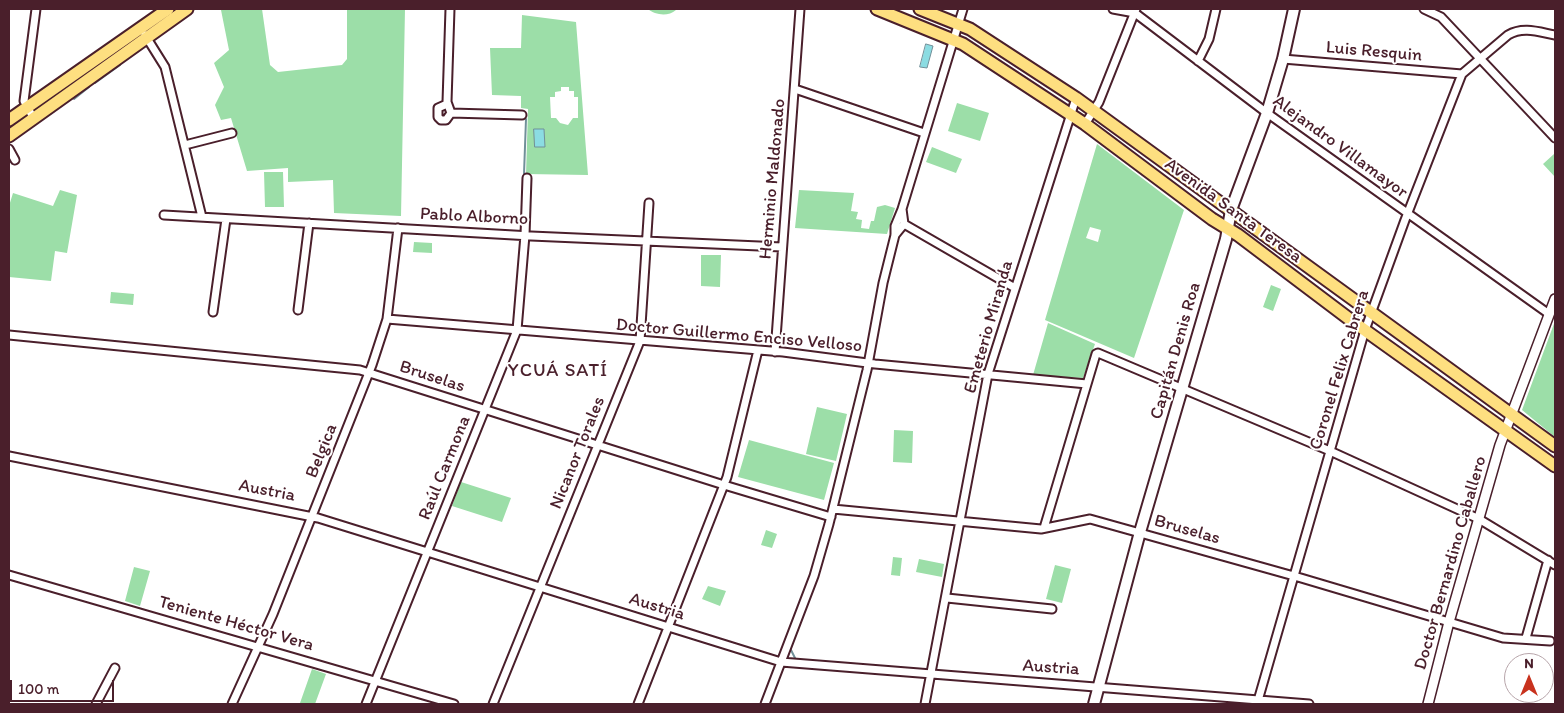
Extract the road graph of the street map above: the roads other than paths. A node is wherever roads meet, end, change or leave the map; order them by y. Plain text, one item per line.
1 (36, 9) edge
2 (168, 9) edge
3 (187, 9) edge
4 (450, 9) edge
5 (800, 9) edge
6 (877, 9) edge
7 (920, 9) edge
8 (963, 9) edge
9 (1113, 9) edge
10 (1216, 9) edge
11 (1294, 9) edge
12 (1424, 9) edge
13 (1135, 11) edge
14 (958, 23) junction
15 (1555, 35) edge
16 (146, 36) junction
17 (953, 38) junction
18 (1481, 58) junction
19 (1283, 59) junction
20 (1198, 61) junction
21 (1462, 74) junction
22 (795, 89) junction
23 (1076, 98) junction
24 (446, 104) junction
25 (27, 108) junction
26 (1093, 110) junction
27 (451, 113) junction
28 (1267, 113) junction
29 (1070, 114) junction
30 (522, 115) dead end
31 (34, 118) junction
32 (9, 120) edge
33 (1085, 124) junction
34 (924, 132) junction
35 (232, 133) dead end
36 (9, 136) edge
37 (1555, 138) edge
38 (185, 145) junction
39 (9, 149) edge
40 (16, 160) dead end
41 (527, 178) dead end
42 (649, 202) dead end
43 (902, 209) junction
44 (1231, 210) junction
45 (1407, 214) junction
46 (164, 215) dead end
47 (202, 217) junction
48 (226, 218) junction
49 (309, 223) junction
50 (904, 224) junction
51 (398, 228) junction
52 (1228, 229) junction
53 (525, 235) junction
54 (895, 235) junction
55 (646, 241) junction
56 (782, 247) junction
57 (1015, 288) junction
58 (1555, 299) edge
59 (298, 310) dead end
60 (213, 312) dead end
61 (1371, 312) junction
62 (1549, 314) junction
63 (388, 319) junction
64 (517, 330) junction
65 (1365, 330) junction
66 (9, 335) edge
67 (640, 341) junction
68 (758, 350) junction
69 (775, 352) junction
70 (868, 363) junction
71 (369, 373) junction
72 (988, 374) junction
73 (1087, 384) junction
74 (1181, 387) junction
75 (484, 409) junction
76 (1512, 413) junction
77 (1505, 430) junction
78 (598, 444) junction
79 (1555, 446) edge
80 (1330, 451) junction
81 (9, 456) edge
82 (1555, 466) edge
83 (724, 485) junction
84 (832, 513) junction
85 (312, 516) junction
86 (1479, 519) junction
87 (961, 520) junction
88 (1044, 528) junction
89 (1140, 532) junction
90 (427, 552) junction
91 (1548, 560) junction
92 (1555, 565) edge
93 (9, 575) edge
94 (1294, 576) junction
95 (540, 587) junction
96 (947, 598) junction
97 (1052, 609) dead end
98 (1449, 622) junction
99 (669, 627) junction
100 (1526, 638) junction
101 (1550, 641) dead end
102 (259, 646) junction
103 (781, 662) junction
104 (115, 668) dead end
105 (931, 674) junction
106 (376, 681) junction
107 (1098, 687) junction
108 (1258, 702) edge
109 (96, 704) edge
110 (232, 704) edge
111 (366, 704) edge
112 (454, 704) edge
113 (493, 704) edge
114 (638, 704) edge
115 (765, 704) edge
116 (925, 704) edge
117 (1094, 704) edge
118 (1309, 704) edge
119 (1428, 704) edge

1 - 25 street
2 - 16 main road
3 - 16 main road
4 - 24 street
5 - 22 street, Herminio Maldonado
6 - 17 main road, Avenida Santa Teresa
7 - 14 main road, Avenida Santa Teresa
8 - 14 street
9 - 13 street, Alejandro Villamayor
10 - 20 street
11 - 19 main road, Capitán Denis Roa
12 - 18 street
13 - 20 street, Alejandro Villamayor
13 - 26 street
14 - 17 street
14 - 23 main road, Avenida Santa Teresa
15 - 18 street, Coronel Felix Cabrera
16 - 25 main road
16 - 31 main road
16 - 38 street
17 - 29 main road, Avenida Santa Teresa
17 - 34 street
18 - 21 street, Coronel Felix Cabrera
18 - 37 street
19 - 21 street, Luis Resquin
19 - 28 main road, Capitán Denis Roa
20 - 28 street, Alejandro Villamayor
21 - 45 street, Coronel Felix Cabrera
22 - 34 street
22 - 56 street, Herminio Maldonado
23 - 26 main road, Avenida Santa Teresa
23 - 29 street, Emeterio Miranda
24 - 27 street
24 - 27 street
25 - 31 street
25 - 32 main road
26 - 33 street
26 - 44 main road, Avenida Santa Teresa
27 - 30 street
28 - 44 main road, Capitán Denis Roa
28 - 45 street, Alejandro Villamayor
29 - 33 main road, Avenida Santa Teresa
29 - 57 street, Emeterio Miranda
31 - 36 main road
33 - 52 main road, Avenida Santa Teresa
34 - 43 street
35 - 38 street
38 - 47 street
39 - 40 street
41 - 53 street, Raúl Carmona
42 - 55 street, Nicanor Torales
43 - 50 street
43 - 54 street
44 - 52 main road, Capitán Denis Roa
44 - 61 main road, Avenida Santa Teresa
45 - 61 street, Coronel Felix Cabrera
45 - 62 street, Alejandro Villamayor
46 - 47 street, Pablo Alborno
47 - 48 street, Pablo Alborno
48 - 49 street, Pablo Alborno
48 - 60 street
49 - 51 street, Pablo Alborno
49 - 59 street
50 - 54 street
50 - 57 street
51 - 53 street, Pablo Alborno
51 - 63 street, Belgica
52 - 65 main road, Avenida Santa Teresa
52 - 74 main road, Capitán Denis Roa
53 - 55 street, Pablo Alborno
53 - 64 street, Raúl Carmona
54 - 70 street
55 - 56 street, Pablo Alborno
55 - 67 street, Nicanor Torales
56 - 69 street, Herminio Maldonado
57 - 72 street, Emeterio Miranda
58 - 62 street, Doctor Bernardino Caballero
61 - 65 street, Coronel Felix Cabrera
61 - 76 main road, Avenida Santa Teresa
62 - 76 street, Doctor Bernardino Caballero
63 - 64 street, Doctor Guillermo Enciso Velloso
63 - 71 street, Belgica
64 - 67 street, Doctor Guillermo Enciso Velloso
64 - 75 street, Raúl Carmona
65 - 77 main road, Avenida Santa Teresa
65 - 80 street, Coronel Felix Cabrera
66 - 71 street, Bruselas
67 - 68 street, Doctor Guillermo Enciso Velloso
67 - 78 street, Nicanor Torales
68 - 69 street, Doctor Guillermo Enciso Velloso
68 - 83 street
69 - 70 street, Doctor Guillermo Enciso Velloso
70 - 72 street, Doctor Guillermo Enciso Velloso
70 - 84 street
71 - 75 street, Bruselas
71 - 85 street, Belgica
72 - 73 street, Doctor Guillermo Enciso Velloso
72 - 87 street, Emeterio Miranda
73 - 74 street
73 - 88 street
74 - 80 street
74 - 89 main road, Capitán Denis Roa
75 - 78 street, Bruselas
75 - 90 street, Raúl Carmona
76 - 77 street, Doctor Bernardino Caballero
76 - 79 main road, Avenida Santa Teresa
77 - 82 main road, Avenida Santa Teresa
77 - 86 street, Doctor Bernardino Caballero
78 - 83 street, Bruselas
78 - 95 street, Nicanor Torales
80 - 86 street
80 - 94 street, Coronel Felix Cabrera
81 - 85 street, Austria
83 - 84 street, Bruselas
83 - 99 street
84 - 87 street, Bruselas
84 - 103 street
85 - 90 street, Austria
85 - 102 street, Belgica
86 - 91 street
86 - 98 street, Doctor Bernardino Caballero
87 - 88 street, Bruselas
87 - 96 street, Emeterio Miranda
88 - 89 street, Bruselas
89 - 94 street, Bruselas
89 - 107 main road, Capitán Denis Roa
90 - 95 street, Austria
90 - 106 street, Raúl Carmona
91 - 92 street
91 - 100 street
93 - 102 street, Teniente Héctor Vera
94 - 98 street, Bruselas
94 - 108 street, Coronel Felix Cabrera
95 - 99 street, Austria
95 - 113 street, Nicanor Torales
96 - 97 street
96 - 105 street, Emeterio Miranda
98 - 100 street, Bruselas
98 - 119 street, Doctor Bernardino Caballero
99 - 103 street, Austria
99 - 114 street
100 - 101 street, Bruselas
102 - 106 street, Teniente Héctor Vera
102 - 110 street, Belgica
103 - 105 street, Austria
103 - 115 street
104 - 109 street
105 - 107 street, Austria
105 - 116 street, Emeterio Miranda
106 - 111 street, Raúl Carmona
106 - 112 street, Teniente Héctor Vera
107 - 108 street, Austria
107 - 117 main road, Capitán Denis Roa
108 - 118 street, Austria

